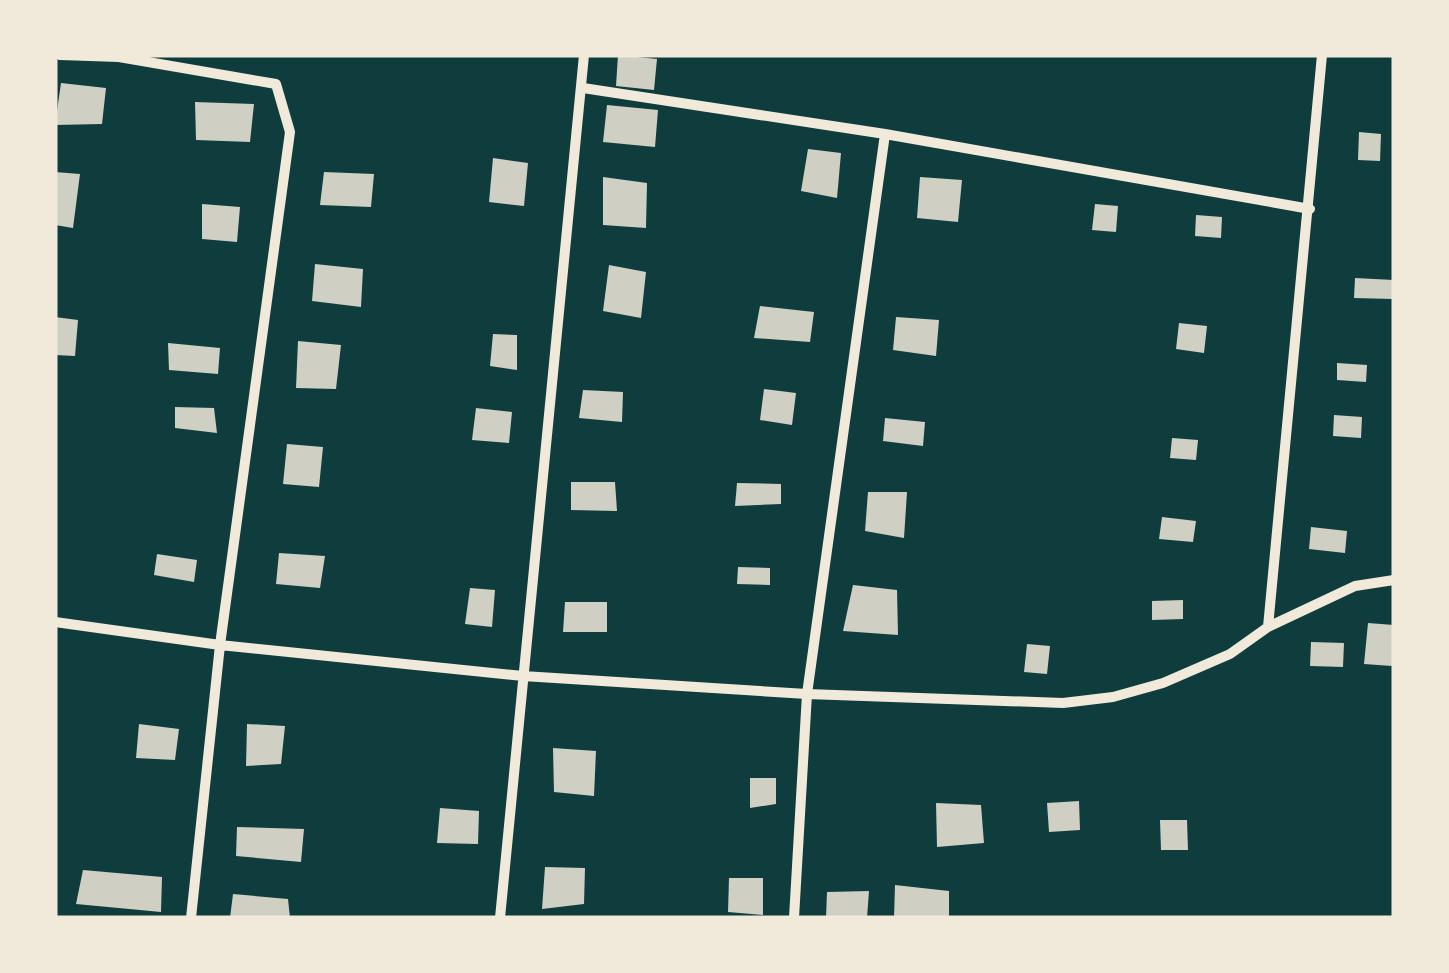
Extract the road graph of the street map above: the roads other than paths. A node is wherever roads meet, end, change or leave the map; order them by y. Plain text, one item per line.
1 (60, 55) edge
2 (584, 55) edge
3 (1322, 55) edge
4 (582, 88) junction
5 (885, 134) junction
6 (1310, 208) junction
7 (1394, 580) edge
8 (55, 622) edge
9 (1268, 628) junction
10 (220, 645) junction
11 (523, 676) junction
12 (808, 694) junction
13 (191, 918) edge
14 (500, 918) edge
15 (794, 918) edge

1 - 10 street
2 - 4 street
3 - 6 street
4 - 5 street
4 - 11 street
5 - 6 street
5 - 12 street
6 - 9 street
7 - 9 street
8 - 10 street
9 - 12 street
10 - 11 street
10 - 13 street
11 - 12 street
11 - 14 street
12 - 15 street

